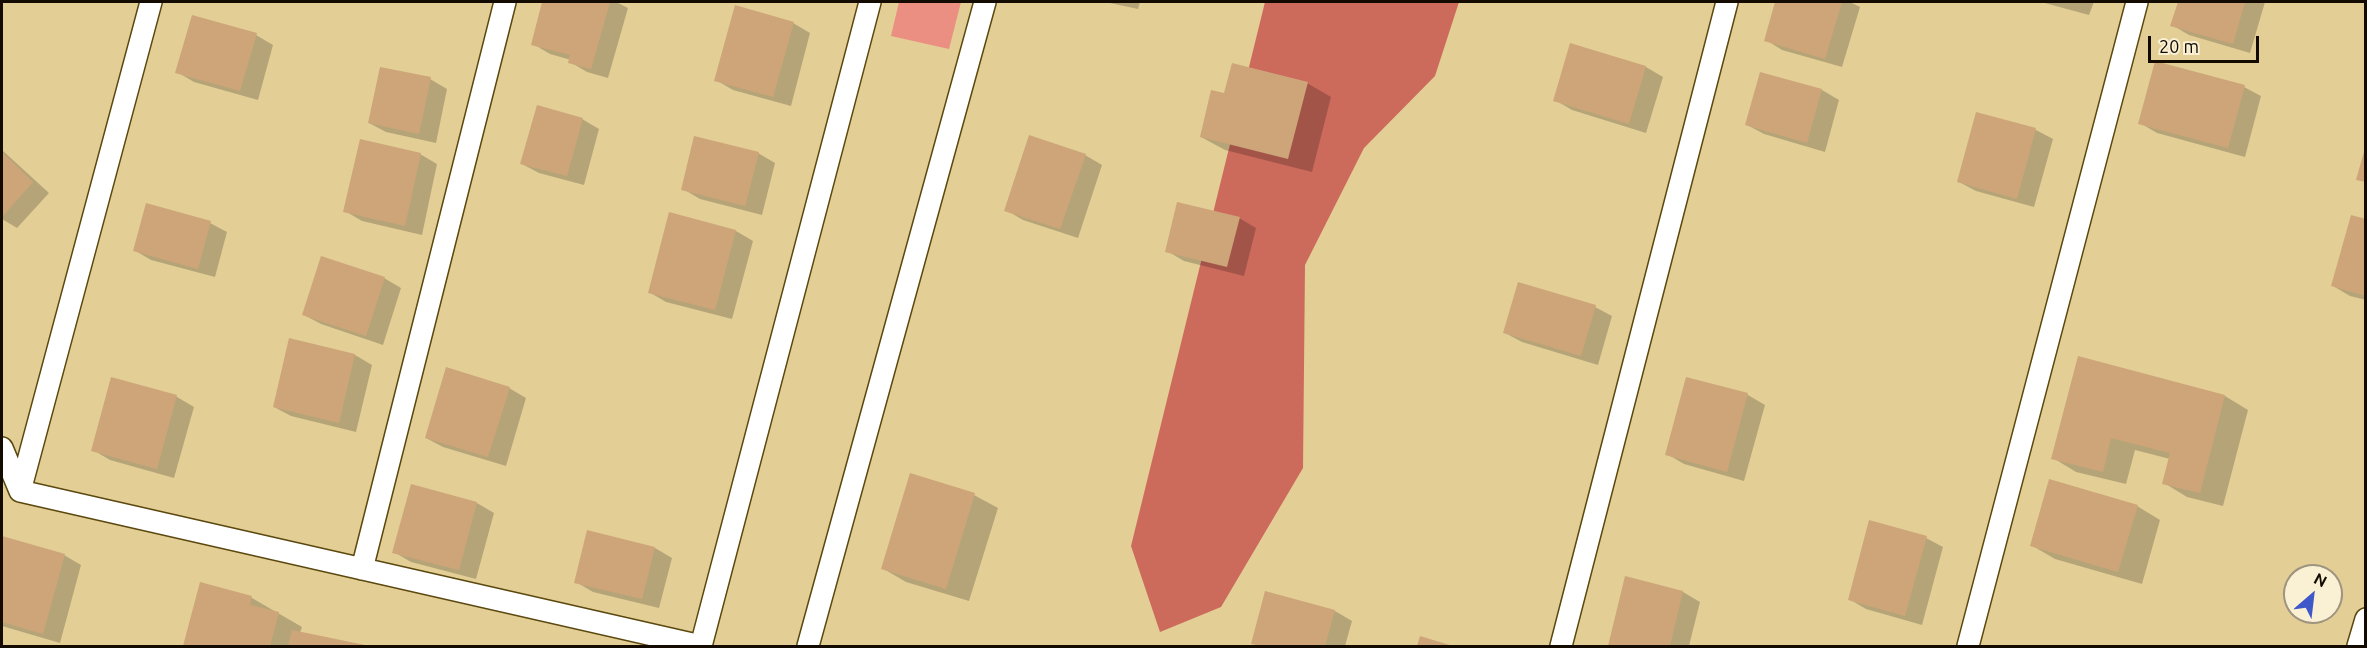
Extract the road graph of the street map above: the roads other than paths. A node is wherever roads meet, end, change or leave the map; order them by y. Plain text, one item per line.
1 (151, 2) edge
2 (505, 2) edge
3 (870, 2) edge
4 (985, 2) edge
5 (1727, 2) edge
6 (2137, 2) edge
7 (2, 448) edge
8 (20, 491) junction
9 (362, 569) junction
10 (2366, 619) edge
11 (703, 646) edge
12 (808, 646) edge
13 (1561, 646) edge
14 (1968, 646) edge
15 (2358, 646) edge

1 - 8 lane
2 - 9 lane
3 - 11 lane
4 - 12 lane
5 - 13 lane
6 - 14 lane
7 - 8 lane
8 - 9 lane
9 - 11 lane
10 - 15 lane

